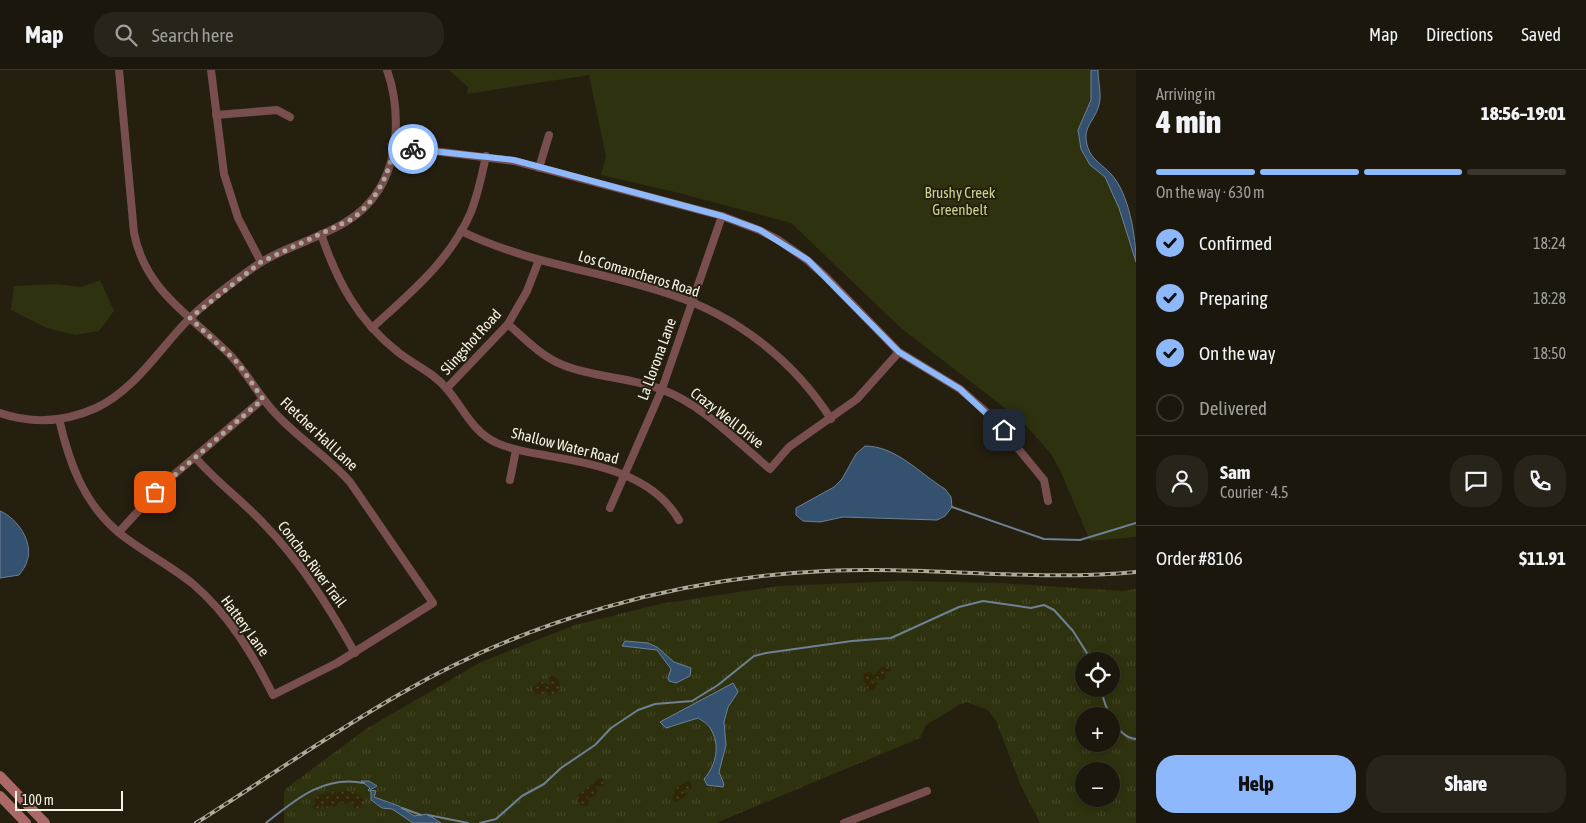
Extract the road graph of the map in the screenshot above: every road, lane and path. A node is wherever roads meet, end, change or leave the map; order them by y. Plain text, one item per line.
1 (119, 70) edge
2 (211, 70) edge
3 (387, 70) edge
4 (216, 115) junction
5 (290, 117) dead end
6 (549, 135) dead end
7 (394, 146) junction
8 (486, 156) junction
9 (540, 168) junction
10 (722, 216) junction
11 (461, 231) junction
12 (321, 234) junction
13 (539, 260) junction
14 (261, 262) junction
15 (692, 302) junction
16 (190, 318) junction
17 (508, 324) junction
18 (372, 328) junction
19 (899, 352) junction
20 (447, 388) junction
21 (662, 389) junction
22 (263, 399) junction
23 (0, 413) edge
24 (59, 419) junction
25 (831, 419) junction
26 (516, 450) junction
27 (195, 457) junction
28 (624, 476) junction
29 (510, 480) dead end
30 (1048, 501) dead end
31 (610, 508) dead end
32 (679, 520) dead end
33 (119, 532) junction
34 (433, 603) joint
35 (355, 652) junction
36 (0, 776) edge
37 (927, 791) dead end
38 (0, 796) edge
39 (864, 820) edge
40 (26, 823) edge
41 (45, 823) edge
42 (844, 823) edge

1 - 16 street, Fletcher Hall Lane
2 - 4 street
3 - 7 street
4 - 5 street
4 - 14 street
6 - 9 street
7 - 8 street
7 - 12 street
8 - 9 street
8 - 11 street
9 - 10 street
10 - 15 street, La Llorona Lane
10 - 19 street
11 - 13 street, Los Comancheros Road
11 - 18 street
12 - 14 street
12 - 18 street, Shallow Water Road
13 - 15 street, Los Comancheros Road
13 - 17 street, Slingshot Road
14 - 16 street
15 - 21 street, La Llorona Lane
15 - 25 street, Los Comancheros Road
16 - 22 street, Fletcher Hall Lane
16 - 24 street
17 - 20 street, Slingshot Road
17 - 21 street, Crazy Well Drive
18 - 20 street, Shallow Water Road
19 - 25 street, Crazy Well Drive
19 - 30 street
20 - 26 street, Shallow Water Road
21 - 25 street, Crazy Well Drive
21 - 28 street, La Llorona Lane
22 - 27 street
22 - 34 street, Fletcher Hall Lane
23 - 24 street
24 - 33 street, Hattery Lane
26 - 28 street, Shallow Water Road
26 - 29 street
27 - 33 street
27 - 35 street, Conchos River Trail
28 - 31 street, La Llorona Lane
28 - 32 street, Shallow Water Road
33 - 35 street, Hattery Lane
34 - 35 street, Hattery Lane
36 - 41 main road
37 - 39 street
38 - 40 main road
39 - 42 street

